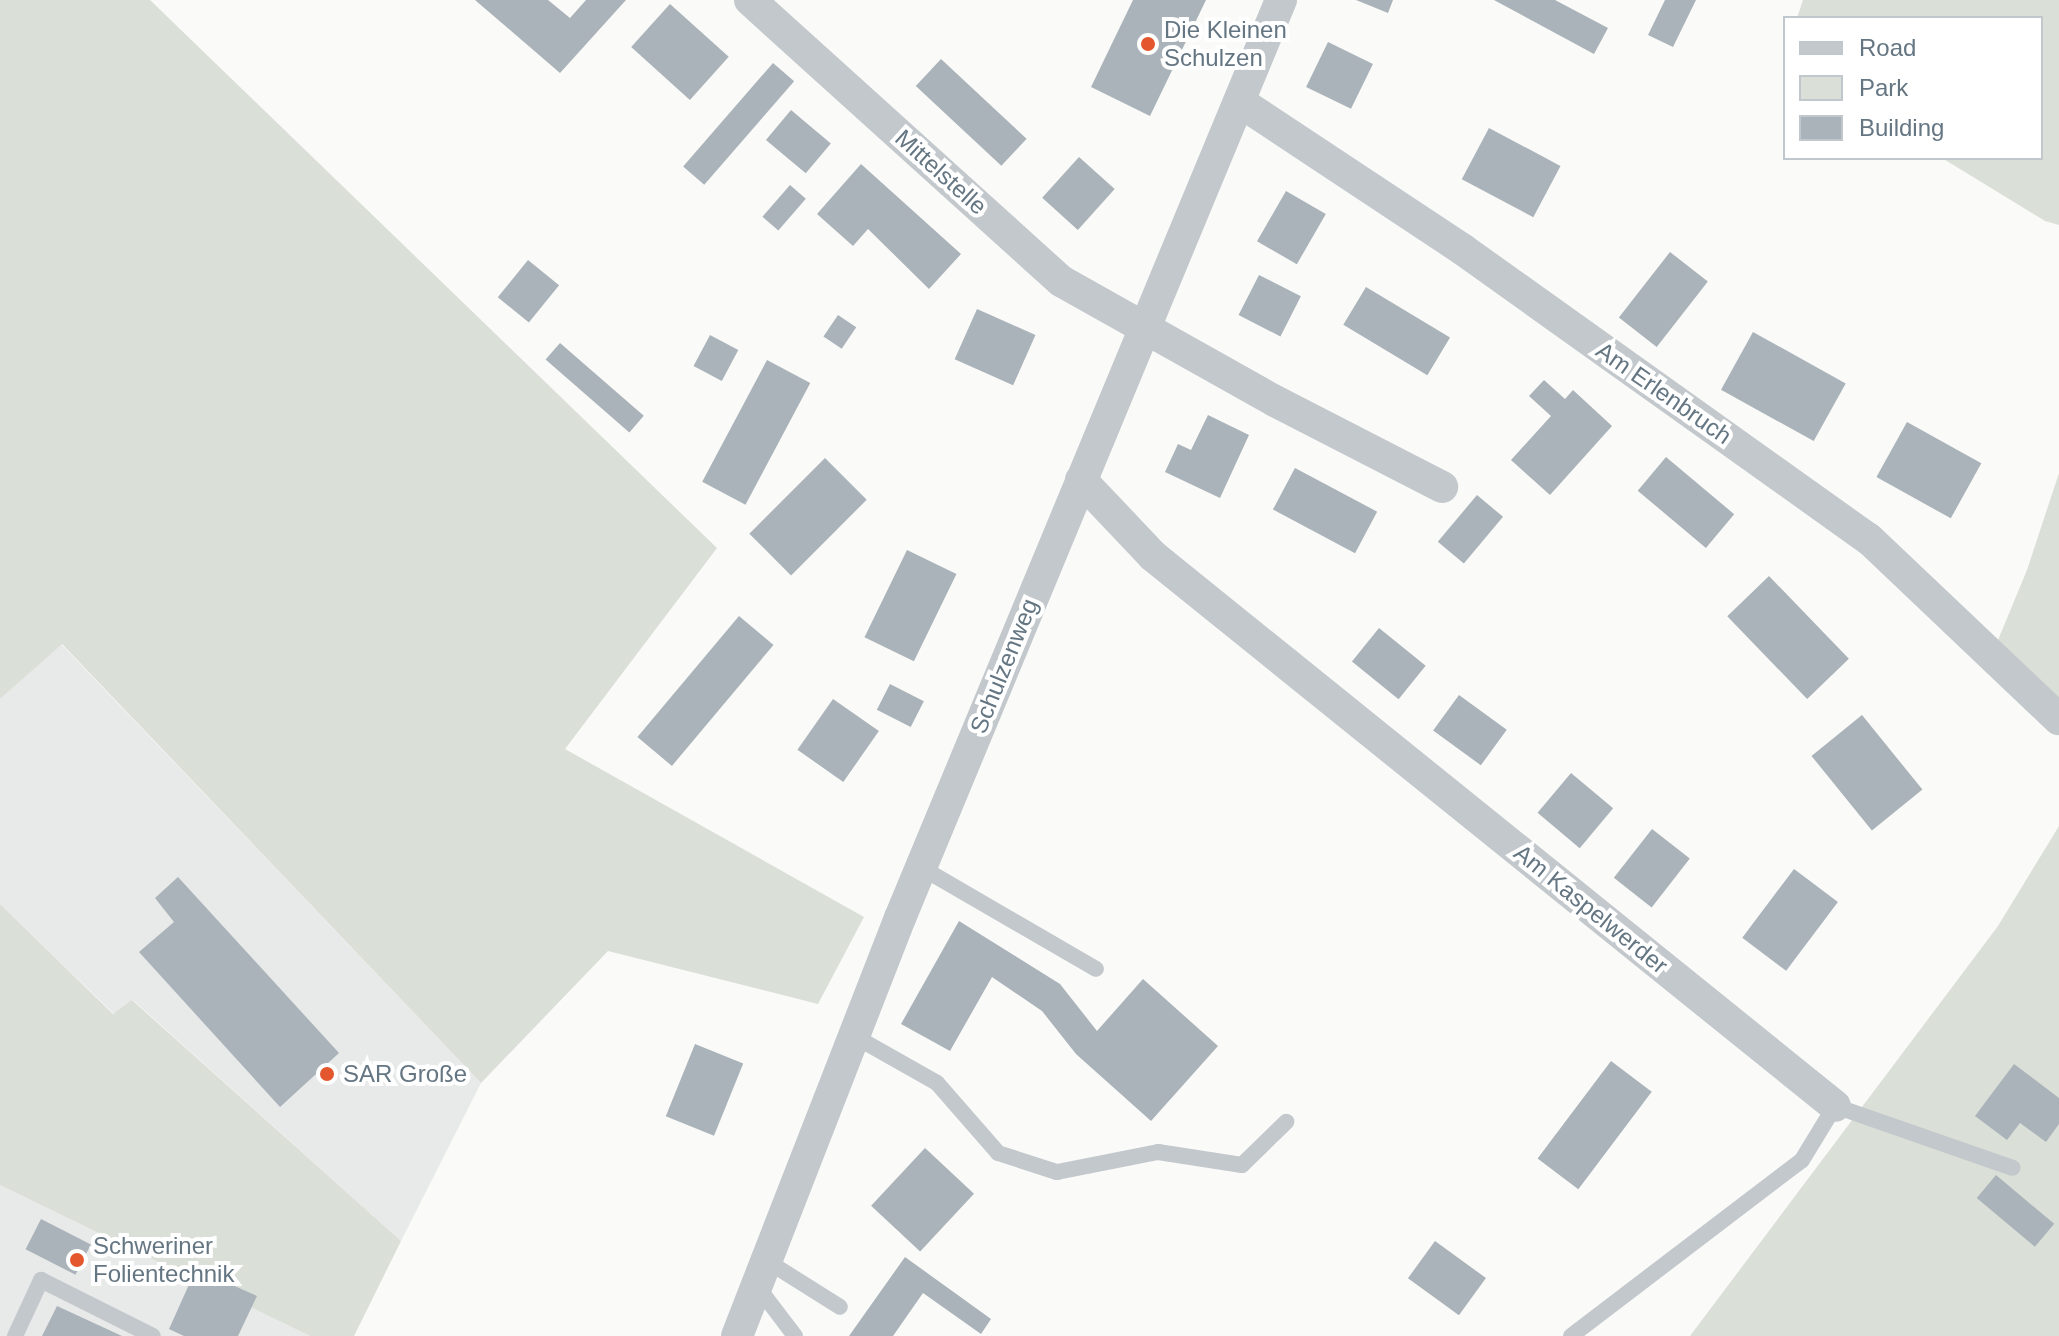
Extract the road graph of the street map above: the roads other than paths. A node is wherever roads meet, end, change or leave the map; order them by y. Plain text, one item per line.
1 (750, 0) edge
2 (1281, 0) edge
3 (1240, 102) junction
4 (1143, 327) junction
5 (1081, 480) junction
6 (1442, 487) dead end
7 (2059, 719) edge
8 (922, 868) junction
9 (1096, 969) dead end
10 (854, 1036) junction
11 (1835, 1106) junction
12 (1286, 1122) dead end
13 (2013, 1168) dead end
14 (762, 1274) junction
15 (840, 1307) dead end
16 (15, 1336) edge
17 (153, 1336) edge
18 (737, 1336) edge
19 (795, 1336) edge
20 (1571, 1336) edge

1 - 4 street, Mittelstelle
2 - 3 street, Schulzenweg
3 - 4 street, Schulzenweg
3 - 7 street, Am Erlenbruch
4 - 5 street, Schulzenweg
4 - 6 street
5 - 8 street, Schulzenweg
5 - 11 street, Am Kaspelwerder
8 - 9 lane
8 - 10 street, Schulzenweg
10 - 12 lane
10 - 14 street, Schulzenweg
11 - 13 lane
11 - 20 lane
14 - 15 lane
14 - 18 street, Schulzenweg
14 - 19 lane
16 - 17 lane

